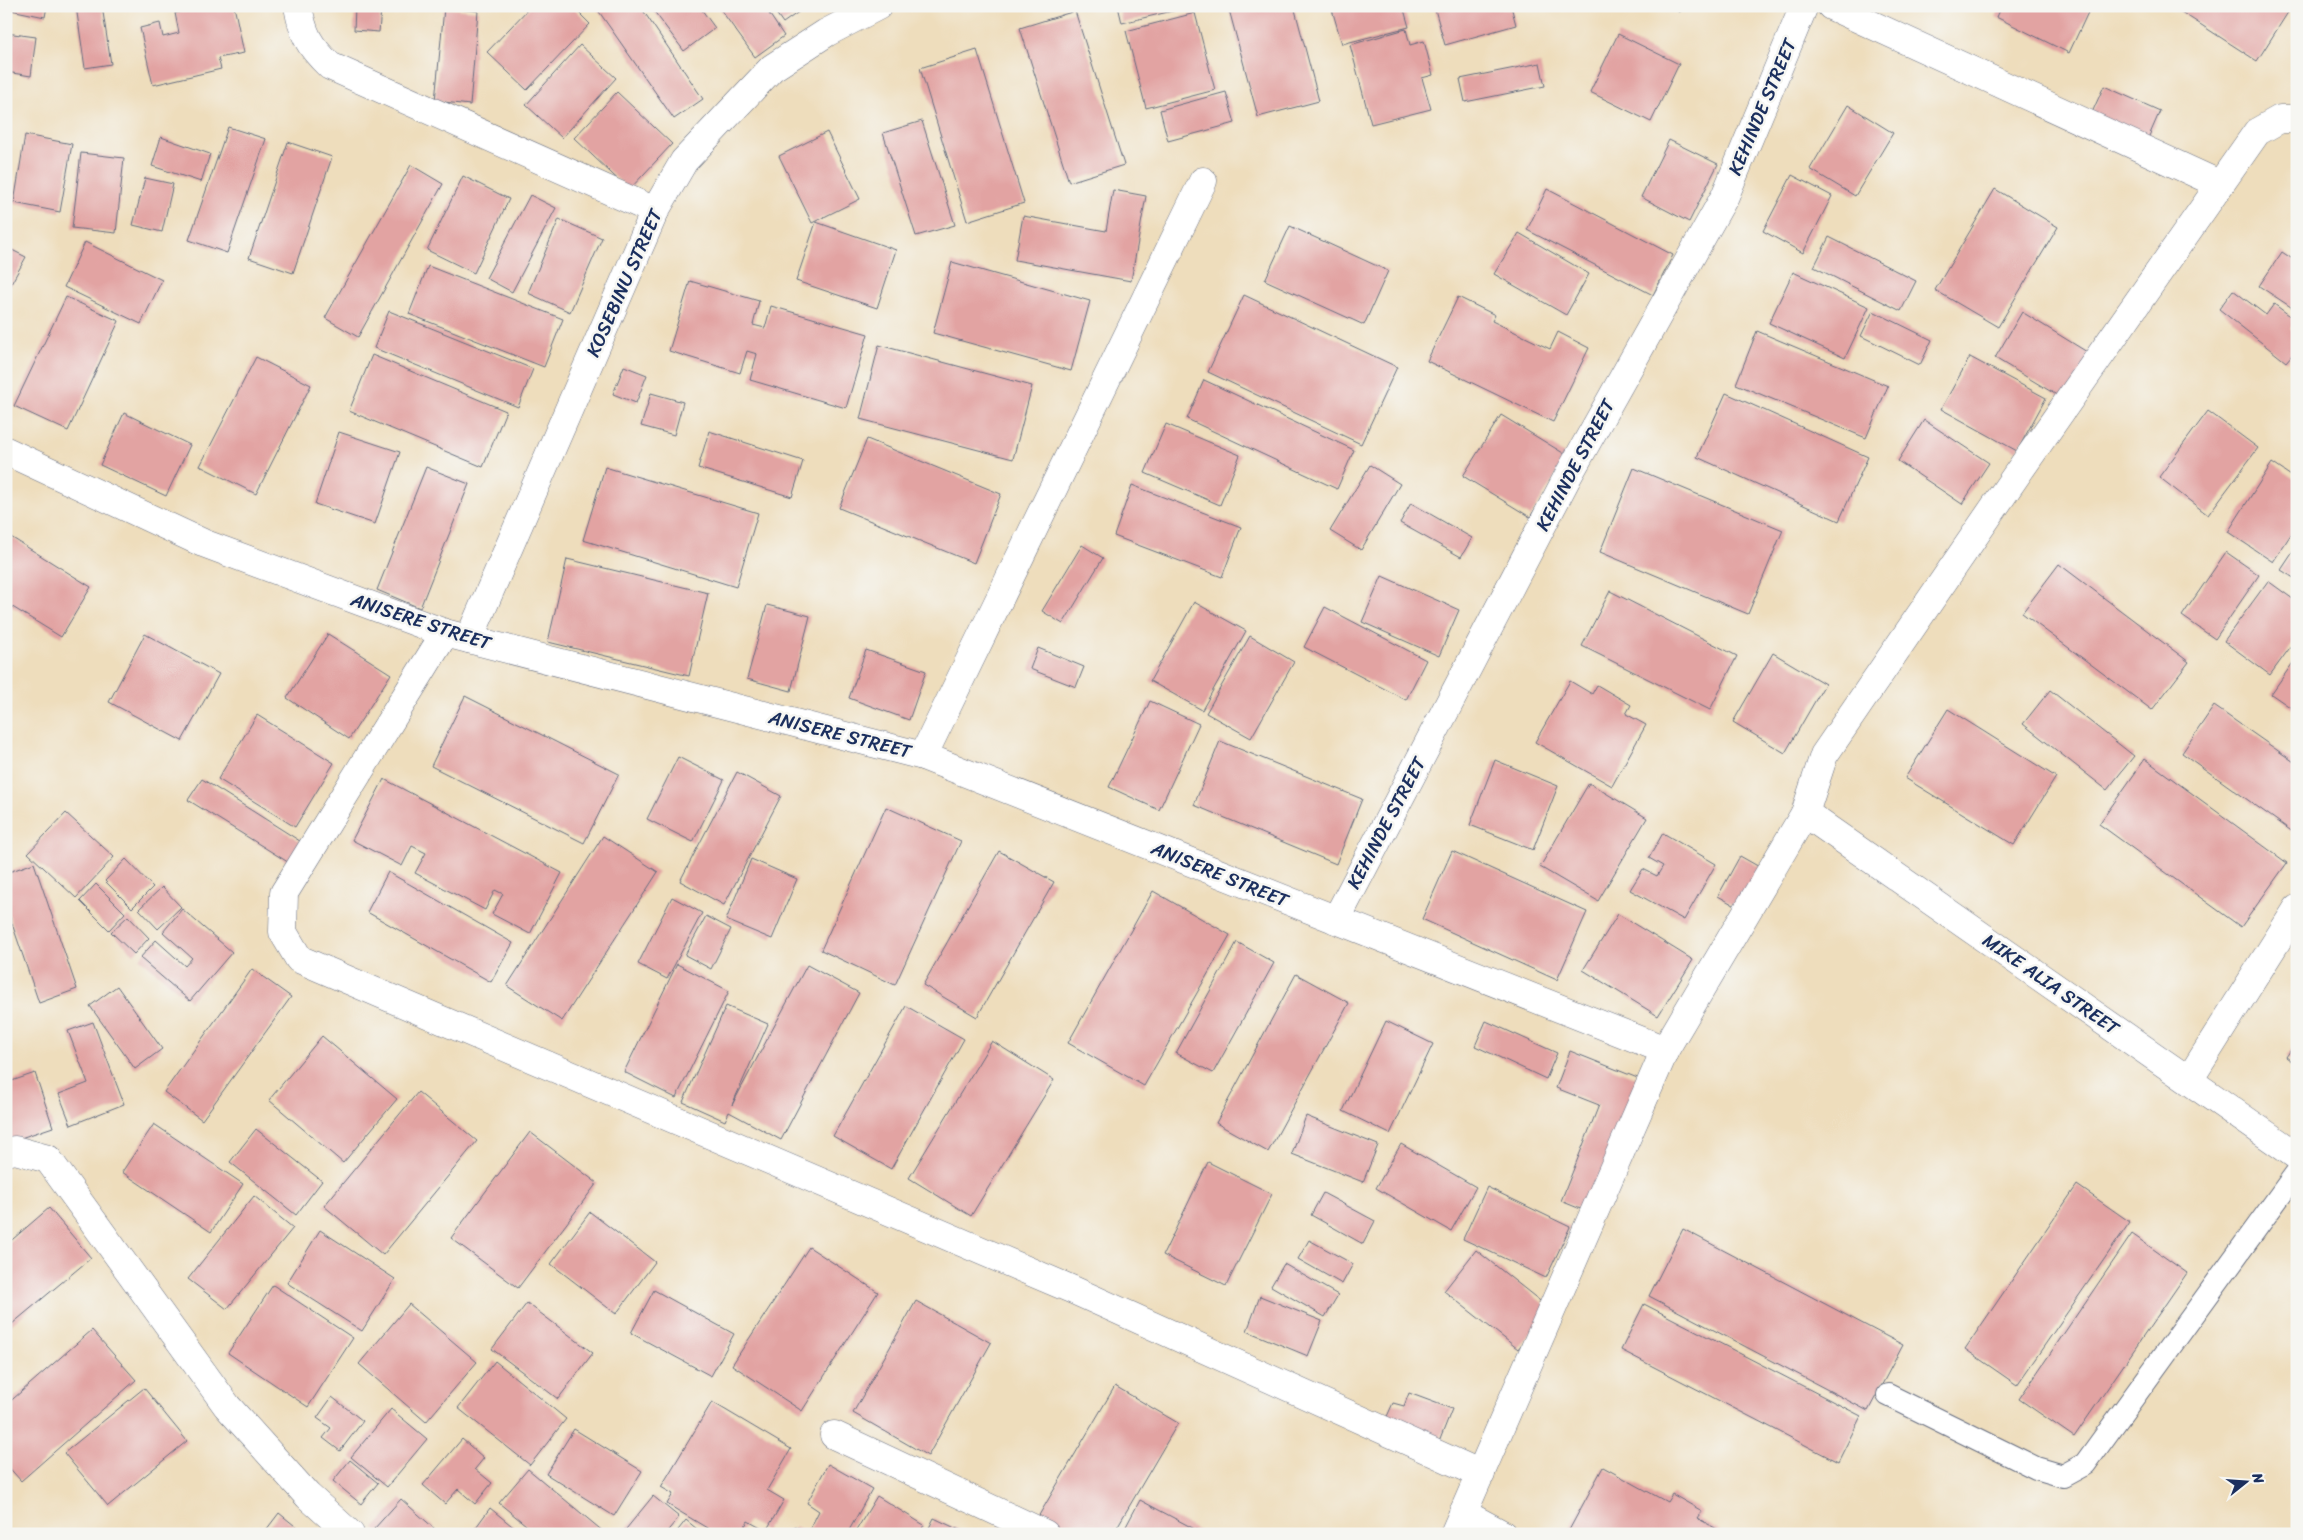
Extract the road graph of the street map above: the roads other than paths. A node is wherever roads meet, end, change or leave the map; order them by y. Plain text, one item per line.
1 (298, 6) edge
2 (878, 6) edge
3 (1804, 6) edge
4 (1831, 6) edge
5 (2297, 119) edge
6 (1203, 181) dead end
7 (2219, 184) junction
8 (655, 211) junction
9 (6, 450) edge
10 (457, 636) junction
11 (923, 756) junction
12 (1805, 812) junction
13 (2297, 909) edge
14 (1336, 920) junction
15 (1665, 1050) junction
16 (2189, 1080) junction
17 (6, 1152) edge
18 (2297, 1156) edge
19 (2297, 1172) edge
20 (1888, 1395) dead end
21 (834, 1435) dead end
22 (1481, 1474) junction
23 (1459, 1524) edge
24 (350, 1534) edge
25 (1045, 1534) edge
26 (1502, 1534) edge

1 - 8 street
2 - 8 street, KOSEBINU STREET
3 - 14 street, KEHINDE STREET
4 - 7 street
5 - 7 street
6 - 11 street
7 - 12 street
8 - 10 street, KOSEBINU STREET
9 - 10 street, ANISERE STREET
10 - 11 street, ANISERE STREET
10 - 22 street, KOSEBINU STREET
11 - 14 street, ANISERE STREET
12 - 15 street
12 - 16 street, MIKE ALIA STREET
13 - 16 street
14 - 15 street, ANISERE STREET
15 - 22 street
16 - 18 street, MIKE ALIA STREET
17 - 24 street
19 - 20 lane
21 - 25 street
22 - 23 street
23 - 26 street

